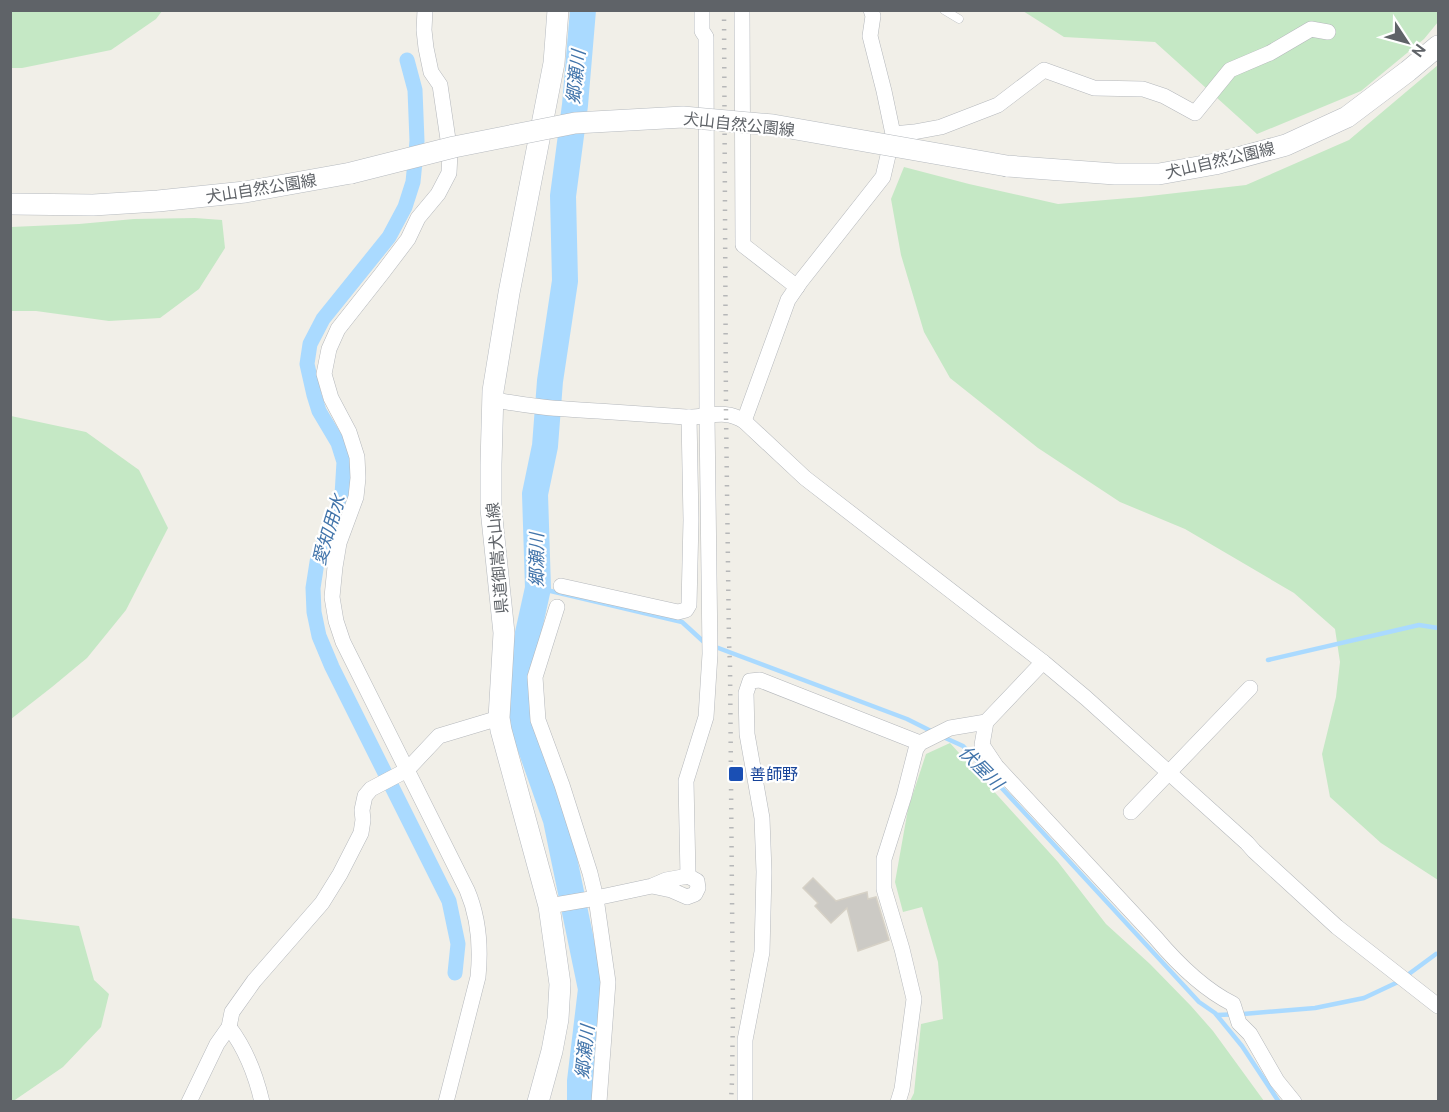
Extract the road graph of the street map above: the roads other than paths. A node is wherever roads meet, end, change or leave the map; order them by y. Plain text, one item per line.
1 (425, 10) edge
2 (558, 10) edge
3 (702, 10) edge
4 (742, 10) edge
5 (871, 10) edge
6 (944, 10) edge
7 (959, 19) dead end
8 (1328, 32) dead end
9 (1438, 46) edge
10 (893, 134) junction
11 (10, 199) edge
12 (10, 204) edge
13 (39, 204) junction
14 (797, 287) junction
15 (492, 399) junction
16 (707, 416) junction
17 (689, 417) junction
18 (744, 421) junction
19 (561, 586) dead end
20 (557, 607) dead end
21 (1043, 662) junction
22 (1250, 688) dead end
23 (499, 718) junction
24 (986, 722) junction
25 (920, 743) junction
26 (407, 770) junction
27 (1168, 773) junction
28 (1131, 812) dead end
29 (596, 898) junction
30 (555, 905) junction
31 (1438, 1006) edge
32 (229, 1027) junction
33 (189, 1101) edge
34 (262, 1101) edge
35 (446, 1101) edge
36 (538, 1101) edge
37 (599, 1101) edge
38 (745, 1101) edge
39 (898, 1101) edge
40 (1294, 1101) edge

1 - 26 street
2 - 15 main road, 県道御嵩犬山線
3 - 16 street
4 - 14 street
5 - 10 street
6 - 7 lane
8 - 10 street
9 - 13 main road, 犬山自然公園線, bridge
10 - 14 street
11 - 13 main road
12 - 13 main road, 犬山自然公園線
14 - 18 street
15 - 17 street
15 - 23 main road, 県道御嵩犬山線
16 - 17 street
16 - 18 street
16 - 29 street
17 - 19 street
18 - 21 street
20 - 29 street
21 - 24 street
21 - 27 street
22 - 27 street
23 - 26 street
23 - 30 main road, 県道御嵩犬山線
24 - 25 street
24 - 40 street
25 - 38 street
25 - 39 street
26 - 32 street
26 - 35 street
27 - 28 street
27 - 31 street
29 - 30 street
29 - 37 street
30 - 36 main road, 県道御嵩犬山線
32 - 33 street
32 - 34 street

